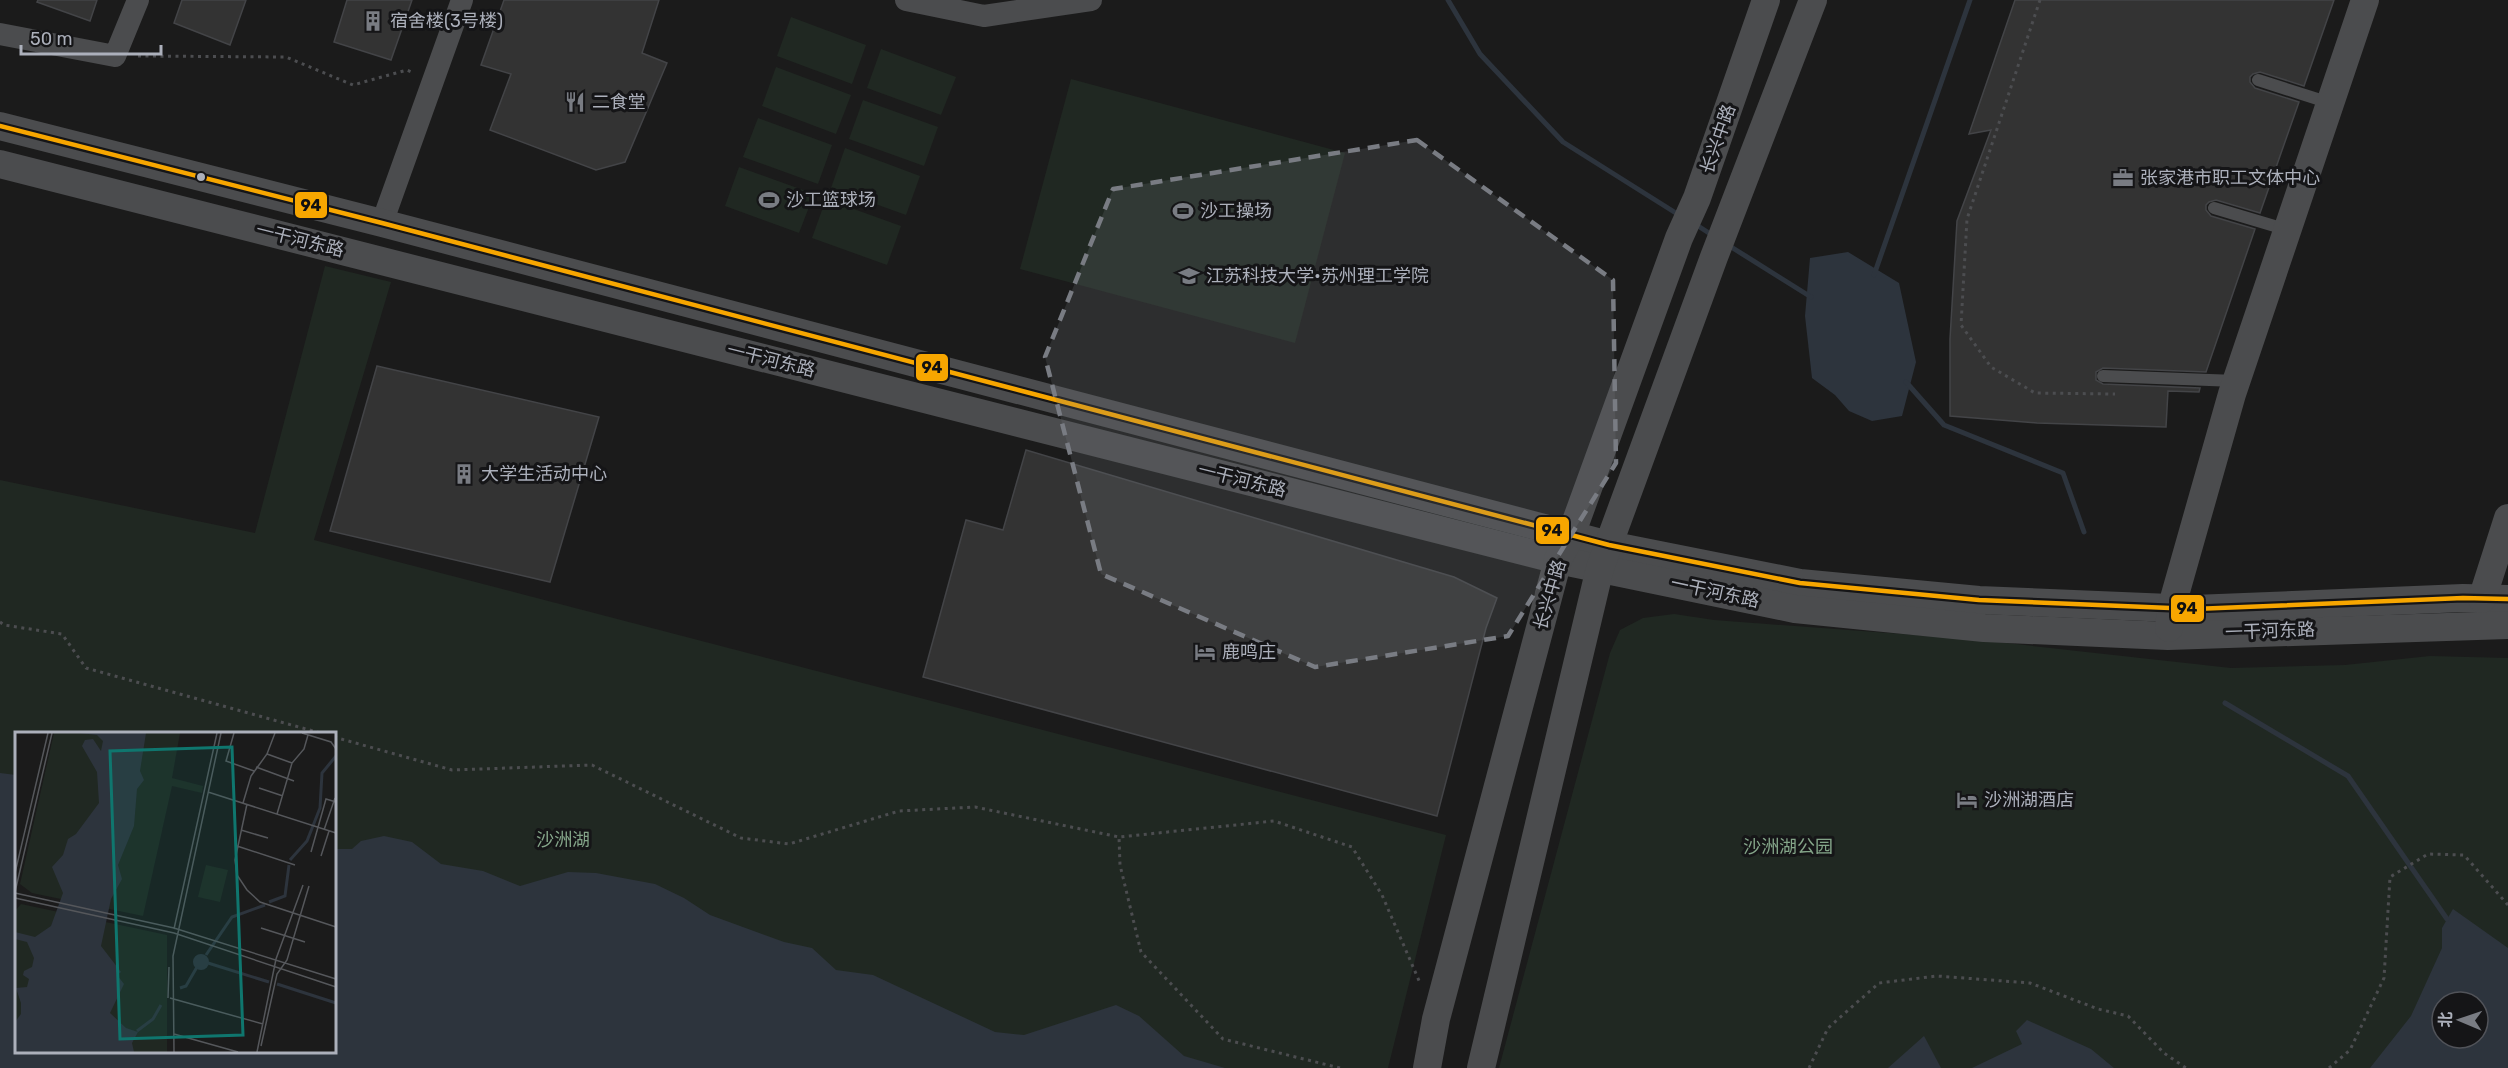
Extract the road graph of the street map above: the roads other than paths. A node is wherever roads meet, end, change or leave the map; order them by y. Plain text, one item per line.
1 (138, 0) edge
2 (462, 0) edge
3 (906, 0) edge
4 (1091, 0) edge
5 (1766, 0) edge
6 (1813, 0) edge
7 (2365, 0) edge
8 (0, 34) edge
9 (2258, 80) dead end
10 (2330, 103) junction
11 (0, 126) edge
12 (0, 164) edge
13 (2214, 208) dead end
14 (382, 223) junction
15 (2288, 230) junction
16 (2103, 376) dead end
17 (2237, 381) junction
18 (2508, 518) edge
19 (1571, 535) junction
20 (1604, 557) junction
21 (1558, 560) junction
22 (2495, 599) edge
23 (2170, 622) junction
24 (2508, 625) edge
25 (1426, 1068) edge
26 (1481, 1068) edge

1 - 8 street
2 - 14 street
3 - 4 street
5 - 19 street, 长兴中路
6 - 20 street, 长兴中路
7 - 10 street
9 - 10 lane
10 - 15 street
11 - 14 street, 一干河东路
12 - 21 street, 一干河东路
13 - 15 lane
14 - 19 street, 一干河东路
15 - 17 street
16 - 17 lane
17 - 23 street
18 - 22 street
19 - 20 street, 一干河东路
19 - 21 street, 长兴中路
20 - 21 street, 一干河东路
20 - 23 street, 一干河东路
20 - 26 street, 长兴中路
21 - 25 street, 长兴中路
22 - 23 street, 一干河东路
23 - 24 street, 一干河东路

